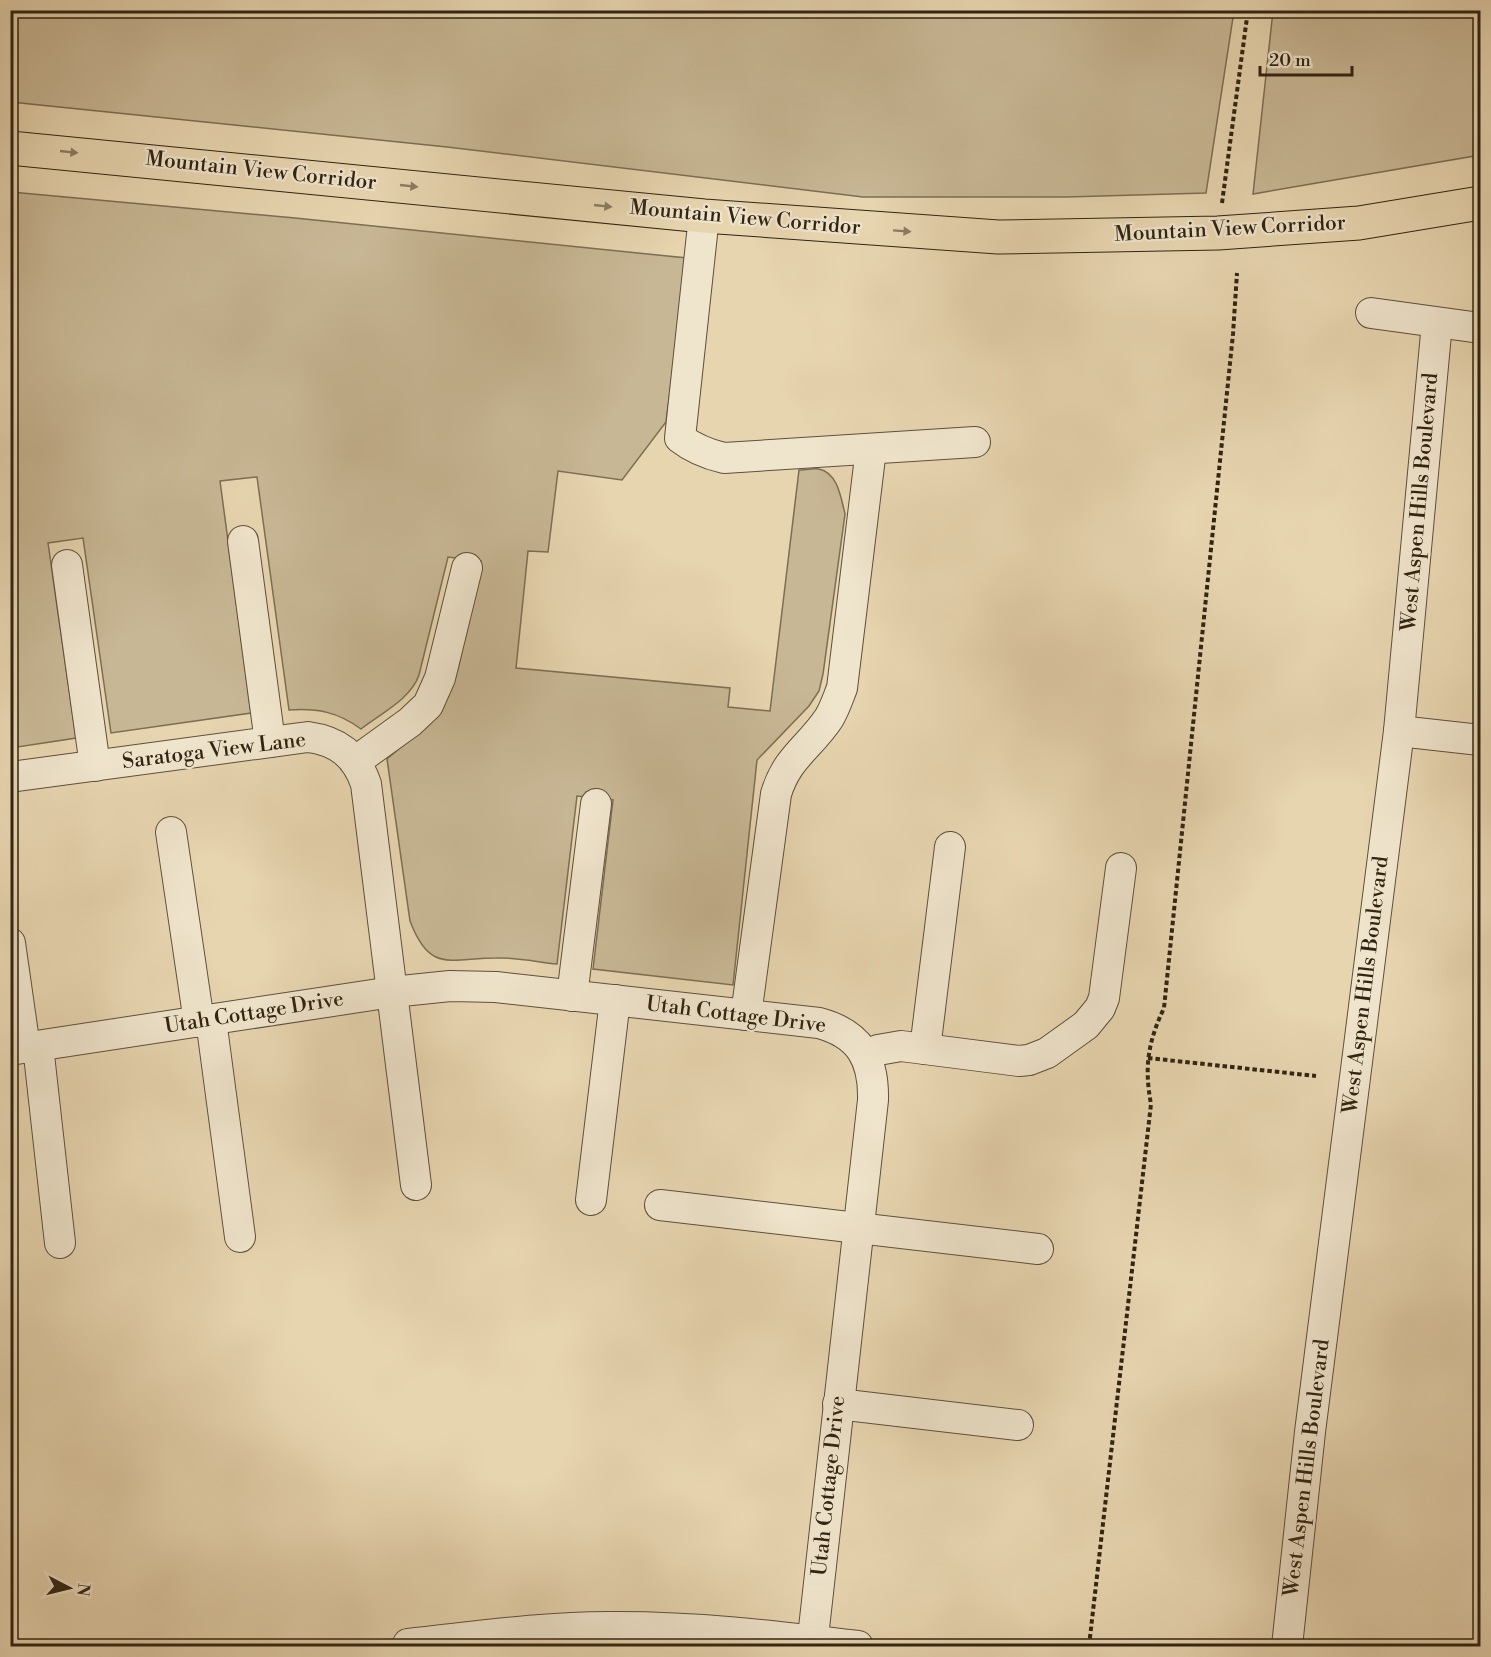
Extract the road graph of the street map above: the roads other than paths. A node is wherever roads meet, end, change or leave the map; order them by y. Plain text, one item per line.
1 (10, 148) edge
2 (1480, 203) edge
3 (704, 216) junction
4 (1371, 313) dead end
5 (1437, 323) junction
6 (1480, 328) edge
7 (975, 442) dead end
8 (871, 449) junction
9 (243, 541) dead end
10 (67, 565) dead end
11 (467, 568) dead end
12 (1399, 731) junction
13 (1480, 740) edge
14 (270, 742) junction
15 (356, 761) junction
16 (94, 765) junction
17 (10, 777) edge
18 (596, 804) dead end
19 (171, 832) dead end
20 (950, 847) dead end
21 (1121, 868) dead end
22 (10, 943) edge
23 (392, 992) junction
24 (572, 996) junction
25 (615, 1000) junction
26 (746, 1015) junction
27 (205, 1021) junction
28 (24, 1048) edge
29 (925, 1049) junction
30 (866, 1056) junction
31 (416, 1185) dead end
32 (591, 1200) dead end
33 (660, 1205) dead end
34 (858, 1228) junction
35 (240, 1237) dead end
36 (60, 1243) dead end
37 (1038, 1249) dead end
38 (838, 1404) junction
39 (1018, 1425) dead end
40 (408, 1644) dead end
41 (812, 1644) edge
42 (858, 1647) edge
43 (1287, 1647) edge

1 -> 3 highway, Mountain View Corridor
3 -> 2 highway, Mountain View Corridor
3 - 8 street
4 - 5 street
5 - 6 street
5 - 12 street, West Aspen Hills Boulevard
7 - 8 street
8 - 26 street
9 - 14 street
10 - 16 street
11 - 15 street
12 - 13 street
12 - 43 street, West Aspen Hills Boulevard
14 - 15 street, Saratoga View Lane
14 - 16 street, Saratoga View Lane
15 - 23 street
16 - 17 street, Saratoga View Lane
18 - 24 street
19 - 27 street
20 - 29 street
21 - 29 street
22 - 28 street
23 - 24 street, Utah Cottage Drive
23 - 27 street, Utah Cottage Drive
23 - 31 street
24 - 25 street, Utah Cottage Drive
25 - 26 street, Utah Cottage Drive
25 - 32 street
26 - 30 street, Utah Cottage Drive
27 - 28 street, Utah Cottage Drive
27 - 35 street
28 - 36 street
29 - 30 street
30 - 34 street, Utah Cottage Drive
33 - 34 street
34 - 37 street
34 - 38 street, Utah Cottage Drive
38 - 39 street
38 - 41 street, Utah Cottage Drive
40 - 41 street
41 - 42 street

